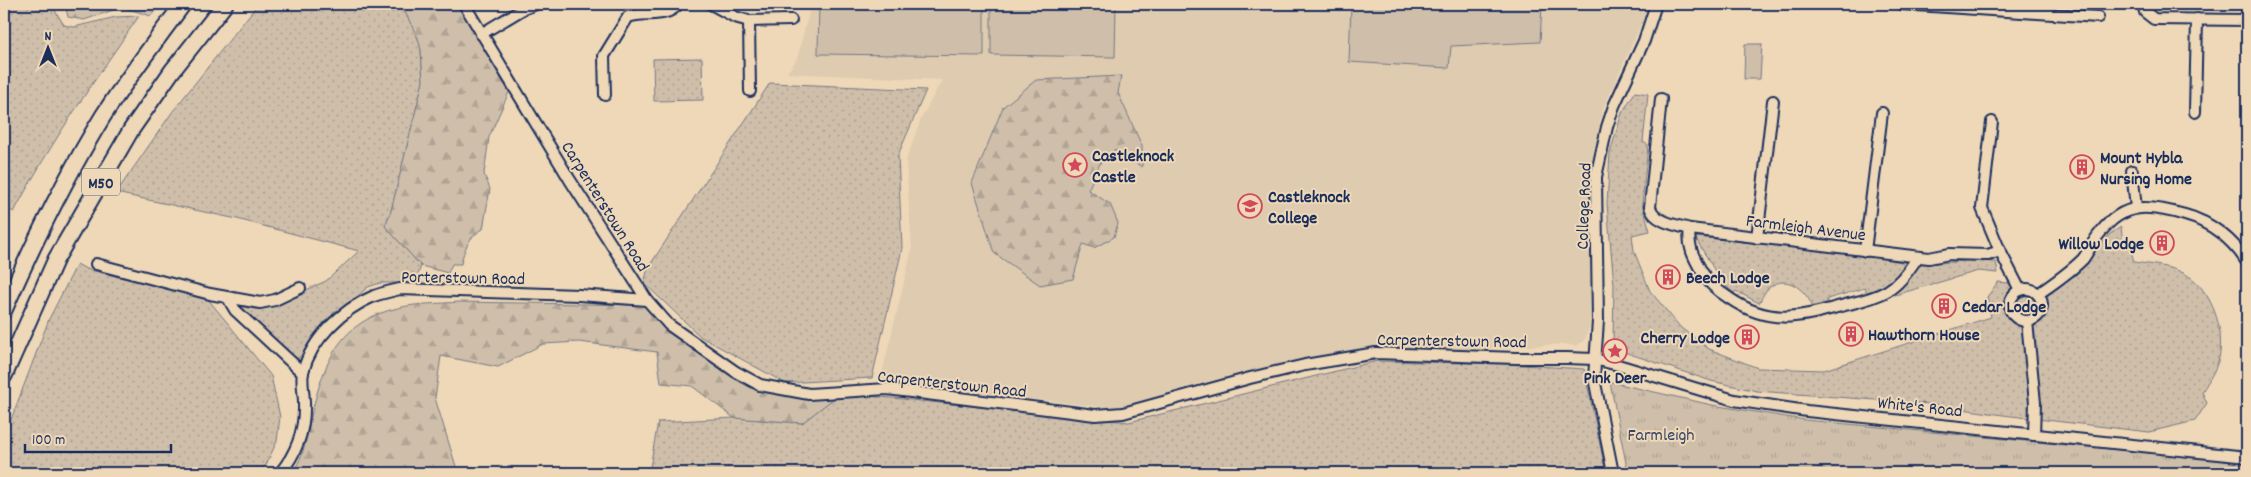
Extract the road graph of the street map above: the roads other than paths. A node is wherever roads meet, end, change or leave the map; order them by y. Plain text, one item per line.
1 (183, 4) edge
2 (225, 4) edge
3 (464, 4) edge
4 (536, 4) edge
5 (678, 4) edge
6 (710, 4) edge
7 (1656, 4) edge
8 (1901, 4) edge
9 (2143, 4) edge
10 (2098, 17) dead end
11 (2197, 18) junction
12 (791, 20) dead end
13 (2247, 20) edge
14 (749, 21) junction
15 (481, 34) junction
16 (750, 91) dead end
17 (605, 95) dead end
18 (1661, 99) dead end
19 (1773, 101) dead end
20 (1882, 112) dead end
21 (2195, 112) dead end
22 (1992, 122) dead end
23 (2132, 171) dead end
24 (2136, 208) junction
25 (1690, 230) junction
26 (1757, 238) junction
27 (1865, 251) junction
28 (2000, 251) junction
29 (1918, 257) junction
30 (2247, 262) edge
31 (96, 264) dead end
32 (300, 288) dead end
33 (2020, 290) junction
34 (2038, 294) junction
35 (228, 298) junction
36 (647, 300) junction
37 (4, 310) edge
38 (2027, 322) junction
39 (1594, 359) junction
40 (303, 373) junction
41 (4, 376) edge
42 (2034, 435) junction
43 (2247, 457) edge
44 (280, 473) edge
45 (1614, 473) edge

1 - 37 highway, M50
2 - 41 highway, M50
3 - 15 street, Carpenterstown Road
4 - 15 street
5 - 17 street
6 - 14 street
7 - 39 street, College Road
8 - 10 street
9 - 11 street
11 - 13 street
11 - 21 street
12 - 14 street
14 - 16 street
15 - 36 street, Carpenterstown Road
18 - 25 street, Farmleigh Avenue
19 - 26 street
20 - 27 street
22 - 28 street
23 - 24 street
24 - 30 street
24 - 34 street
25 - 26 street, Farmleigh Avenue
25 - 29 street
26 - 27 street, Farmleigh Avenue
27 - 29 street, Farmleigh Avenue
28 - 29 street, Farmleigh Avenue
28 - 33 street
31 - 35 street
32 - 35 street
33 - 34 street
33 - 38 street
34 - 38 street
35 - 40 street
36 - 39 street, Carpenterstown Road
36 - 40 street, Porterstown Road
38 - 42 street
39 - 42 street, White's Road
39 - 45 street, College Road
40 - 44 street, Porterstown Road
42 - 43 street, White's Road

